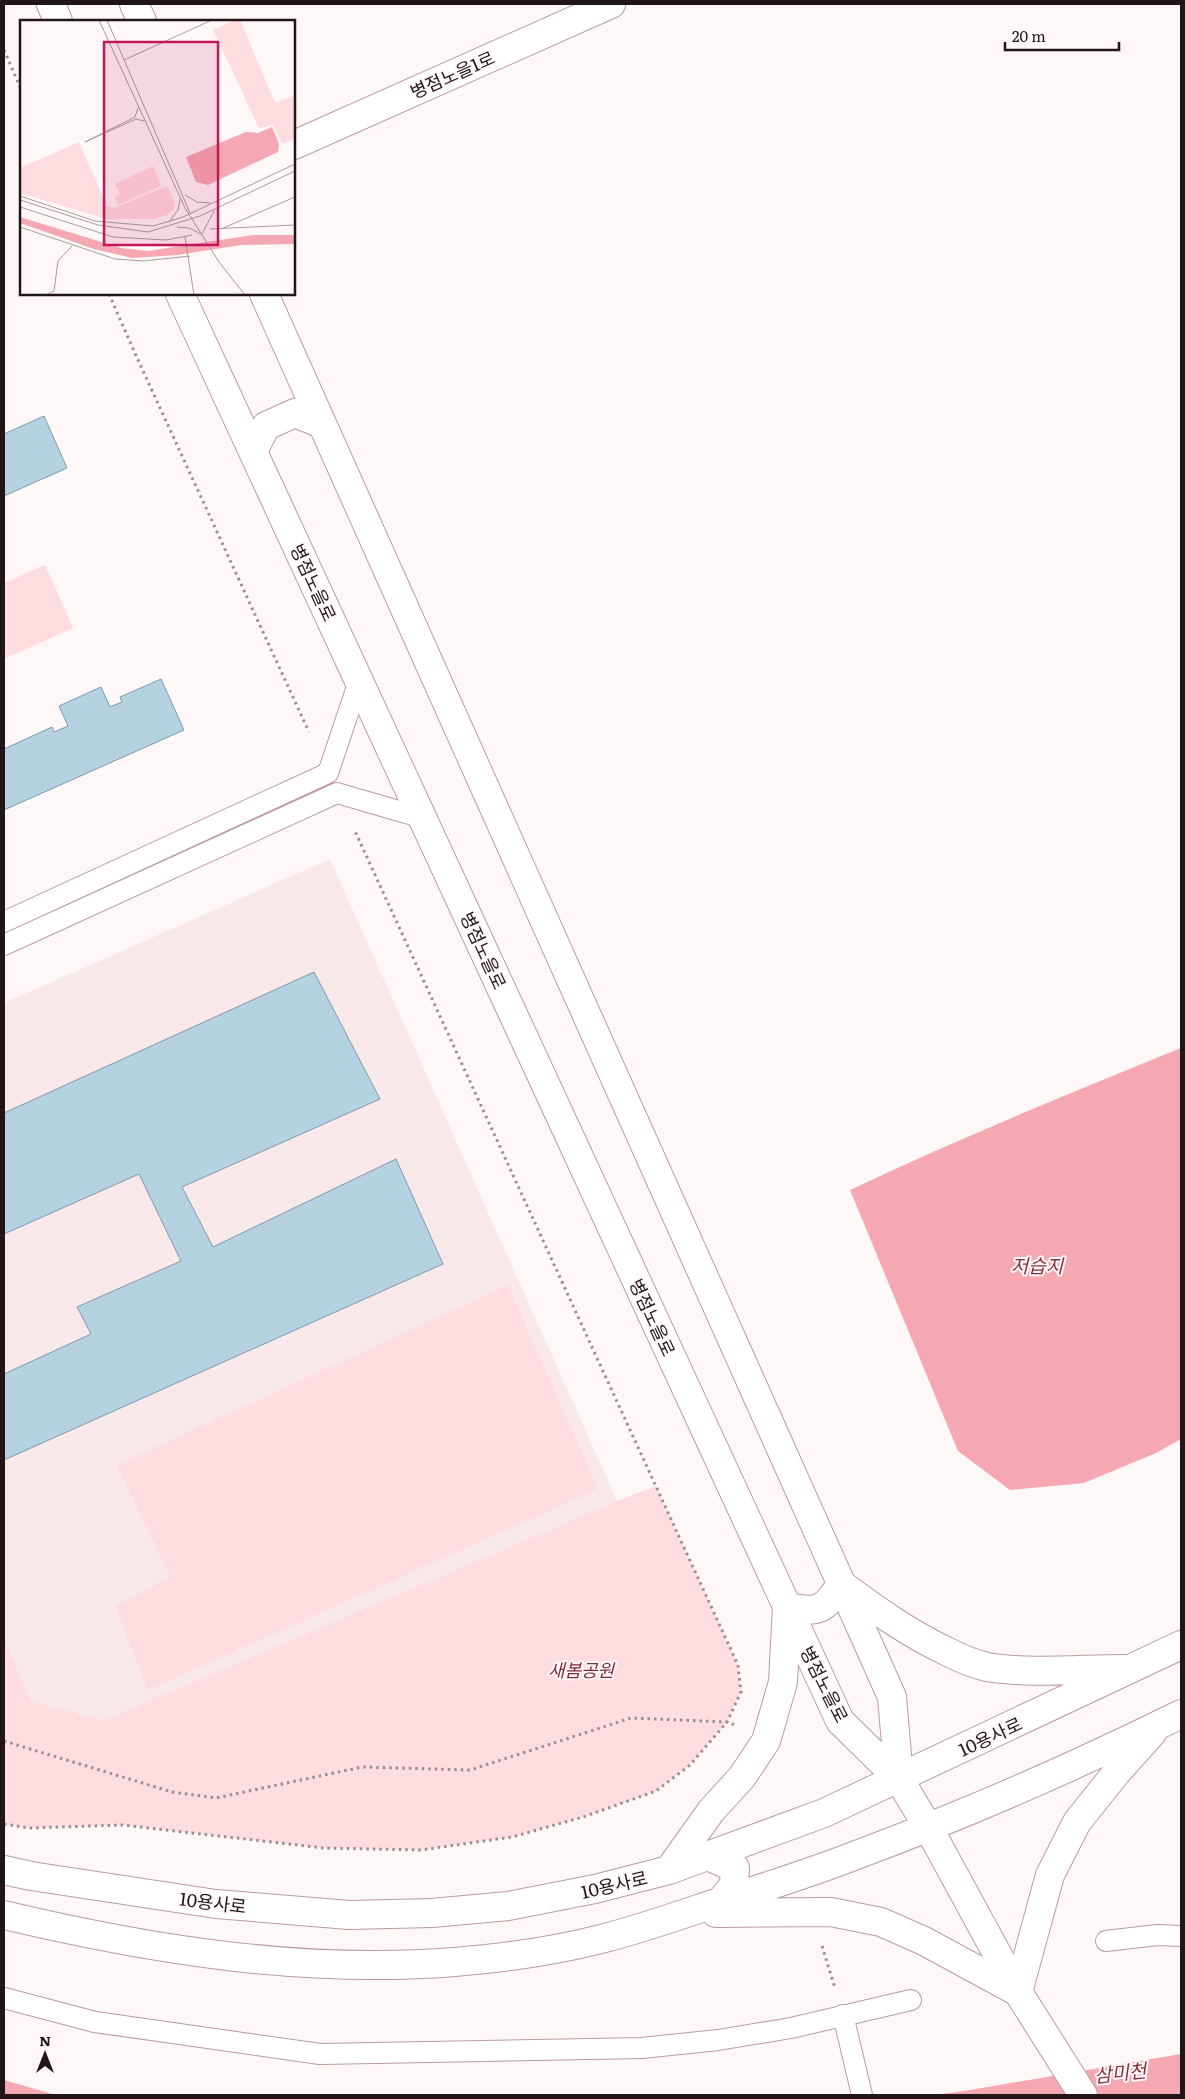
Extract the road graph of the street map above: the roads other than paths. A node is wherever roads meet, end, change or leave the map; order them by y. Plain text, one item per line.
1 (50, 4) edge
2 (134, 4) edge
3 (611, 4) edge
4 (58, 20) edge
5 (142, 20) edge
6 (295, 145) edge
7 (180, 295) edge
8 (264, 295) edge
9 (322, 424) junction
10 (253, 451) junction
11 (359, 681) junction
12 (423, 818) junction
13 (4, 922) edge
14 (4, 945) edge
15 (841, 1584) junction
16 (787, 1607) junction
17 (1181, 1645) edge
18 (1131, 1669) junction
19 (1171, 1720) edge
20 (899, 1779) junction
21 (928, 1827) junction
22 (708, 1856) junction
23 (4, 1870) edge
24 (669, 1870) junction
25 (720, 1902) junction
26 (686, 1914) junction
27 (4, 1915) edge
28 (1181, 1936) edge
29 (1106, 1941) dead end
30 (1018, 1992) junction
31 (4, 1998) edge
32 (911, 2000) dead end
33 (843, 2015) junction
34 (862, 2095) edge
35 (1082, 2095) edge

1 - 4 street
2 - 5 street
3 - 6 street, 병점노을1로
7 - 10 street, 병점노을로
8 - 9 street
9 - 10 street
9 - 15 street
10 - 11 street, 병점노을로
11 - 12 street, 병점노을로
11 - 13 lane
12 - 14 lane
12 - 16 street, 병점노을로
15 - 16 street
15 - 18 street
15 - 20 street
16 - 20 street, 병점노을로
16 - 24 street
17 - 18 street, 10용사로
18 - 20 street, 10용사로
19 - 21 street
19 - 30 street
20 - 21 street
20 - 22 street, 10용사로
21 - 25 street
21 - 30 street
22 - 24 street, 10용사로
22 - 25 street
23 - 24 street, 10용사로
25 - 26 street
26 - 27 street
26 - 30 street
28 - 29 lane
30 - 35 street
31 - 33 lane
32 - 33 lane
33 - 34 lane

